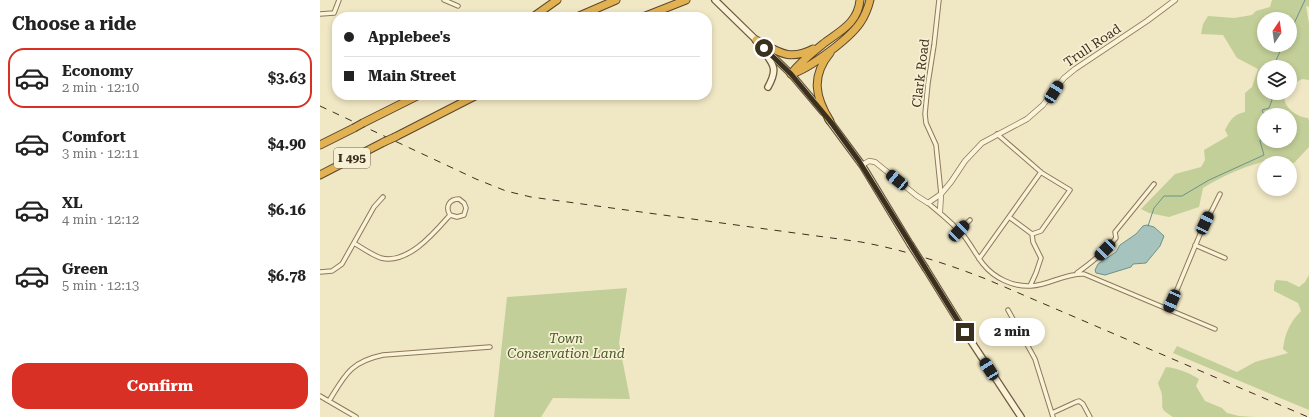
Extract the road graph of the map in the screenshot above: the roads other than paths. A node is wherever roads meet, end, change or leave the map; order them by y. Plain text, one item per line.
1 (339, 0) edge
2 (444, 0) edge
3 (557, 0) edge
4 (616, 0) edge
5 (686, 0) edge
6 (716, 0) edge
7 (860, 0) edge
8 (870, 0) edge
9 (939, 0) edge
10 (1175, 0) edge
11 (458, 6) dead end
12 (336, 12) edge
13 (540, 12) edge
14 (588, 12) edge
15 (656, 12) edge
16 (320, 14) edge
17 (332, 15) edge
18 (756, 40) junction
19 (824, 44) junction
20 (837, 46) junction
21 (791, 74) junction
22 (768, 87) dead end
23 (407, 100) edge
24 (467, 100) edge
25 (830, 121) junction
26 (997, 134) junction
27 (320, 145) edge
28 (862, 165) junction
29 (1041, 172) junction
30 (320, 175) edge
31 (1154, 184) dead end
32 (940, 194) junction
33 (1220, 194) dead end
34 (383, 197) dead end
35 (928, 203) junction
36 (940, 212) junction
37 (450, 215) junction
38 (1009, 217) junction
39 (970, 220) dead end
40 (959, 231) junction
41 (1032, 234) junction
42 (354, 243) junction
43 (1195, 245) junction
44 (1225, 258) dead end
45 (979, 259) junction
46 (320, 272) edge
47 (1077, 274) junction
48 (1030, 286) junction
49 (1168, 309) junction
50 (1008, 310) dead end
51 (1215, 329) dead end
52 (490, 347) dead end
53 (320, 396) edge
54 (328, 401) junction
55 (1053, 415) edge
56 (356, 417) edge
57 (1021, 417) edge
58 (1090, 417) edge

1 - 12 street
2 - 11 street
3 - 13 highway
4 - 14 highway
5 - 15 highway
6 - 18 main road
7 - 19 highway
8 - 20 highway
9 - 32 street, Clark Road
10 - 26 street, Trull Road
16 - 17 street
18 - 19 highway
18 - 21 main road
18 - 22 main road
19 - 21 highway
20 - 21 highway
20 - 25 highway
21 - 25 main road
23 - 27 highway, I 495, bridge
24 - 30 highway, I 495, bridge
25 - 28 main road
26 - 29 street
26 - 32 street, Trull Road
28 - 35 street
28 - 57 main road, bridge
29 - 38 street
29 - 41 street
31 - 47 street
32 - 35 street, Trull Road
32 - 36 street
33 - 43 street
34 - 42 street
35 - 36 street
36 - 40 street
37 - 37 street
37 - 42 street
38 - 41 street
38 - 45 street
39 - 40 street
40 - 45 street
41 - 48 street
42 - 46 street
43 - 44 street
43 - 49 street
45 - 48 street
47 - 48 street
47 - 49 street
49 - 51 street
50 - 55 street
52 - 54 street
53 - 54 street
54 - 56 street
55 - 58 street

